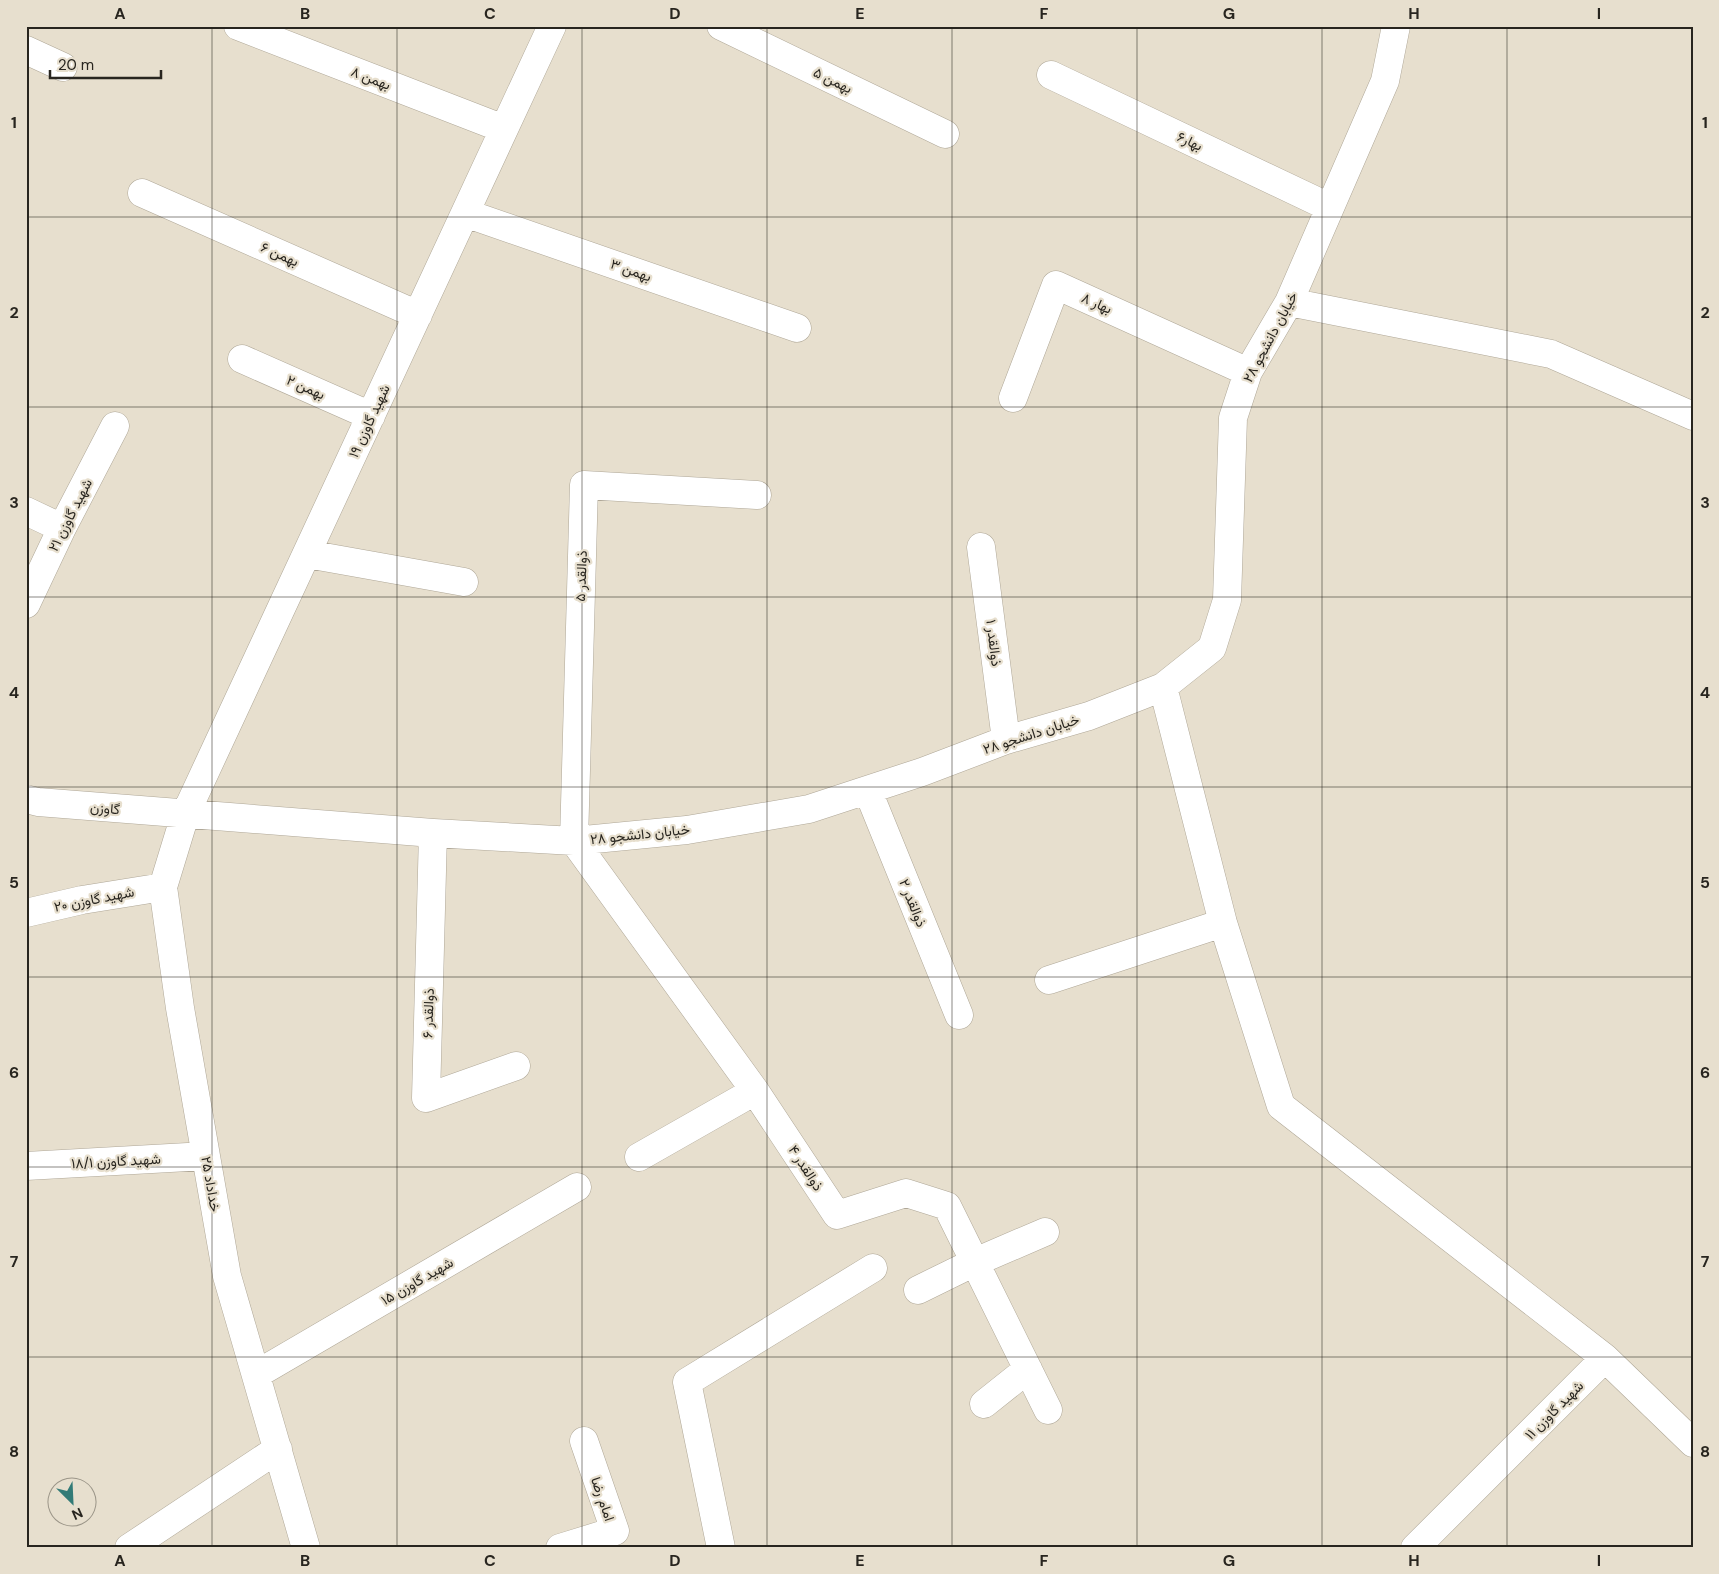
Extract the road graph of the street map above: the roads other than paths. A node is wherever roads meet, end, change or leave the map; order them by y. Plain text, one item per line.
1 (238, 26) edge
2 (552, 26) edge
3 (721, 26) edge
4 (1396, 26) edge
5 (26, 50) edge
6 (63, 67) dead end
7 (1050, 75) dead end
8 (504, 129) junction
9 (945, 134) dead end
10 (142, 193) dead end
11 (1329, 207) junction
12 (465, 212) junction
13 (1289, 302) junction
14 (418, 315) junction
15 (797, 328) dead end
16 (242, 359) dead end
17 (1248, 372) junction
18 (1013, 398) dead end
19 (371, 416) junction
20 (1693, 416) edge
21 (115, 426) dead end
22 (757, 495) dead end
23 (26, 511) edge
24 (62, 528) junction
25 (981, 547) dead end
26 (307, 554) junction
27 (464, 582) dead end
28 (26, 604) edge
29 (1163, 687) junction
30 (1006, 740) junction
31 (868, 791) junction
32 (26, 799) edge
33 (185, 815) junction
34 (433, 833) junction
35 (574, 841) junction
36 (163, 887) junction
37 (26, 914) edge
38 (1223, 923) junction
39 (1050, 980) dead end
40 (959, 1015) dead end
41 (516, 1066) dead end
42 (755, 1091) junction
43 (206, 1156) junction
44 (639, 1156) dead end
45 (26, 1166) edge
46 (576, 1187) dead end
47 (1045, 1232) dead end
48 (975, 1262) junction
49 (873, 1268) dead end
50 (918, 1290) dead end
51 (1605, 1358) junction
52 (1028, 1369) junction
53 (257, 1374) junction
54 (984, 1404) dead end
55 (1048, 1410) dead end
56 (584, 1441) dead end
57 (1693, 1443) edge
58 (278, 1449) junction
59 (129, 1548) edge
60 (306, 1548) edge
61 (560, 1548) edge
62 (722, 1548) edge
63 (1415, 1548) edge

1 - 8 street, بهمن ۸
2 - 8 street, شهید گاوزن ۱۹
3 - 9 street, بهمن ۵
4 - 11 street, خیابان دانشجو ۲۸
5 - 6 street
7 - 11 street, بهار۶
8 - 12 street, شهید گاوزن ۱۹
10 - 14 street, بهمن ۶
11 - 13 street, خیابان دانشجو ۲۸
12 - 14 street, شهید گاوزن ۱۹
12 - 15 street, بهمن ۳
13 - 17 street, خیابان دانشجو ۲۸
13 - 20 street
14 - 19 street, شهید گاوزن ۱۹
16 - 19 street, بهمن ۲
17 - 18 street, بهار ۸
17 - 29 street, خیابان دانشجو ۲۸
19 - 26 street, شهید گاوزن ۱۹
21 - 24 street, شهید گاوزن ۲۱
22 - 35 street, ذوالقدر ۵
23 - 24 street
24 - 28 street, شهید گاوزن ۲۱
25 - 30 street, ذوالقدر ۱
26 - 27 street
26 - 33 street, شهید گاوزن ۱۹
29 - 30 street, خیابان دانشجو ۲۸
29 - 38 street
30 - 31 street, خیابان دانشجو ۲۸
31 - 35 street, خیابان دانشجو ۲۸
31 - 40 street, ذوالقدر ۲
32 - 33 street, گاوزن
33 - 34 street, خیابان دانشجو ۲۸
33 - 36 street, خداداد ۲۵
34 - 35 street, خیابان دانشجو ۲۸
34 - 41 street, ذوالقدر ۶
35 - 42 street, ذوالقدر ۴
36 - 37 street, شهید گاوزن ۲۰
36 - 43 street, خداداد ۲۵
38 - 39 street
38 - 51 street
42 - 44 street
42 - 48 street, ذوالقدر ۴
43 - 45 street, شهید گاوزن ۱۸/۱
43 - 53 street, خداداد ۲۵
46 - 53 street, شهید گاوزن ۱۵
47 - 48 street
48 - 50 street
48 - 52 street, ذوالقدر ۴
49 - 62 street
51 - 57 street
51 - 63 street, شهید گاوزن ۱۱
52 - 54 street
52 - 55 street, ذوالقدر ۴
53 - 58 street, خداداد ۲۵
56 - 61 street, امام رضا
58 - 59 street
58 - 60 street, خداداد ۲۵

